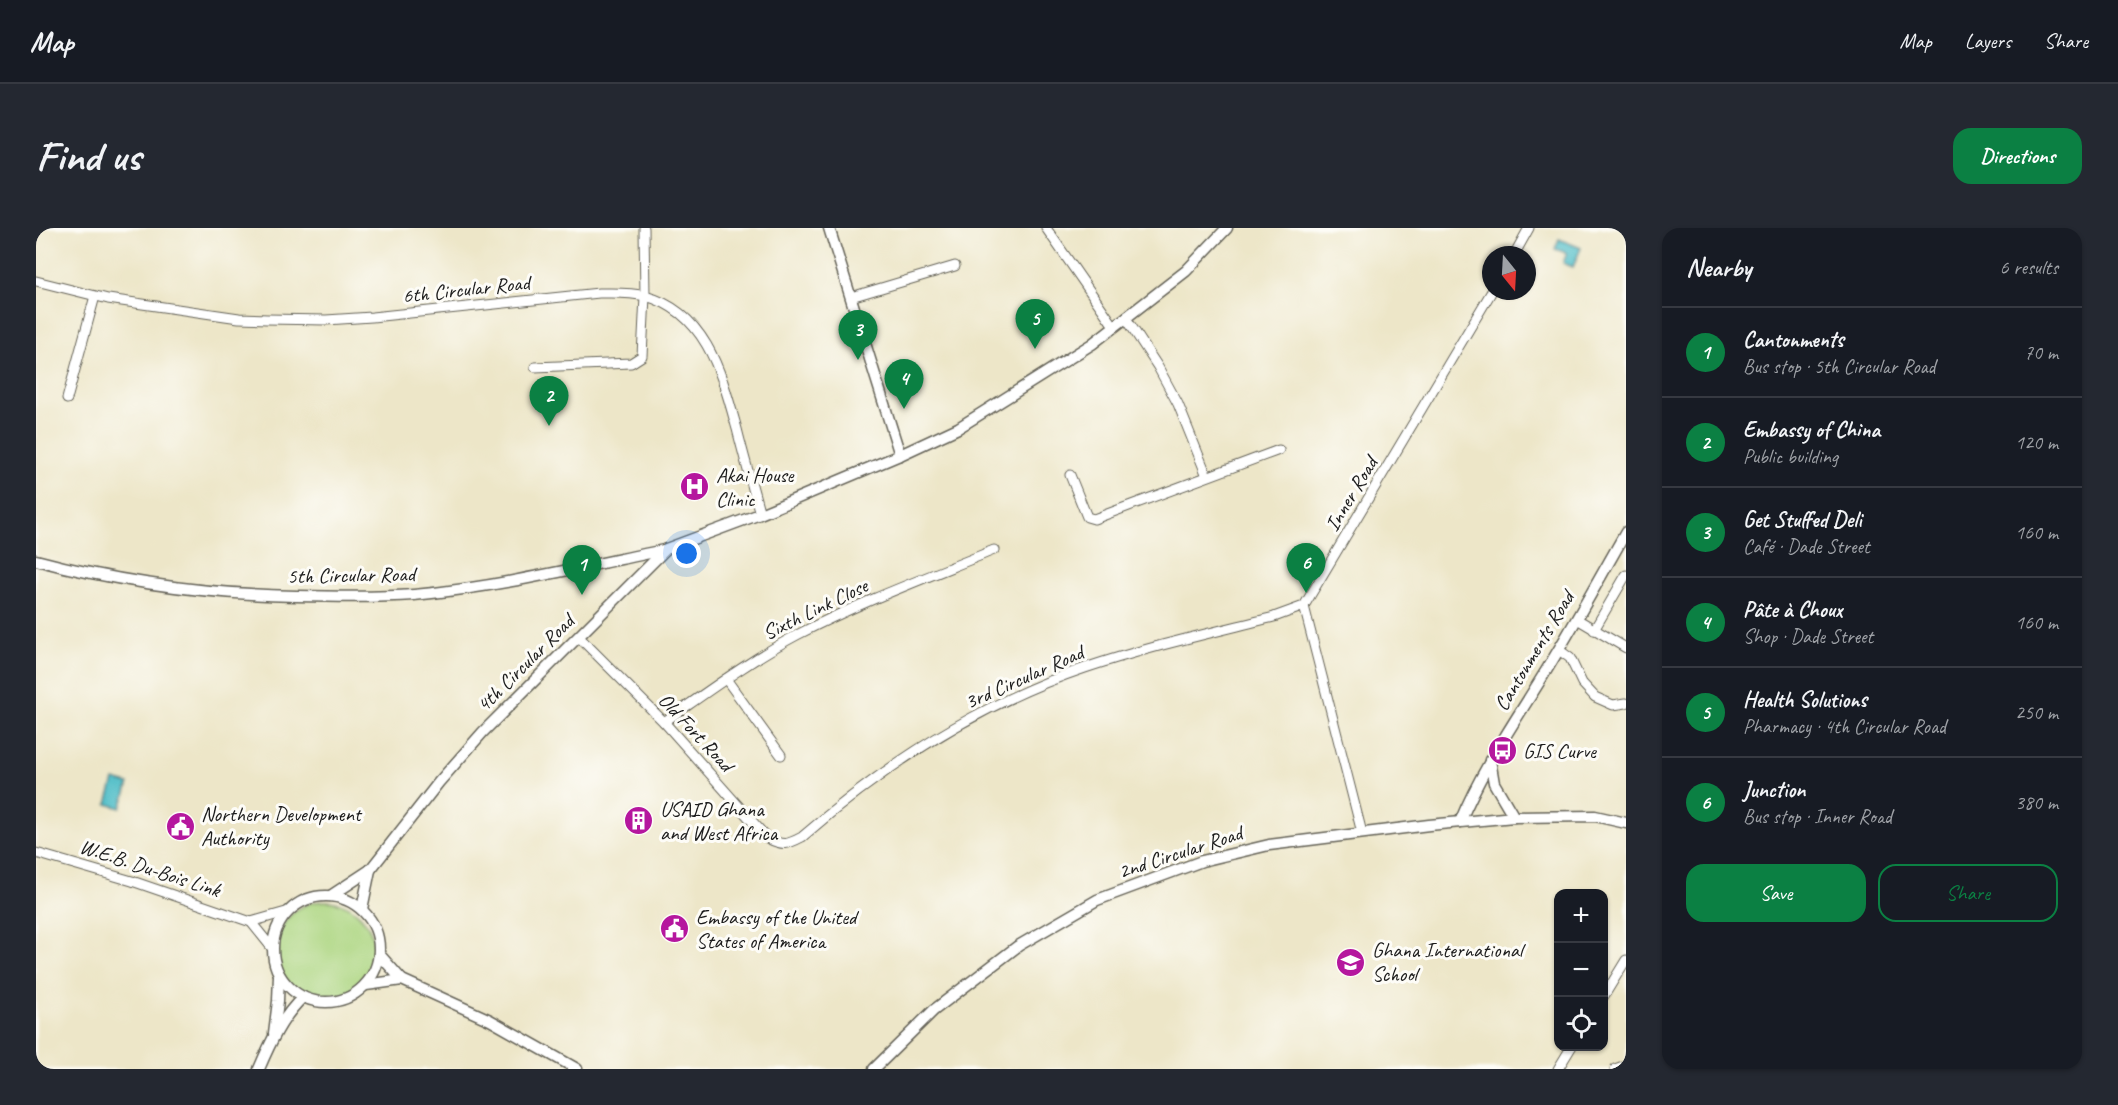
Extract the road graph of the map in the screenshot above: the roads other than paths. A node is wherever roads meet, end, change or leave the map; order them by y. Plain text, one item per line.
1 (644, 228) edge
2 (829, 228) edge
3 (1046, 228) edge
4 (1227, 228) edge
5 (1529, 228) edge
6 (1519, 246) edge
7 (955, 266) dead end
8 (36, 281) edge
9 (94, 296) junction
10 (645, 296) junction
11 (851, 297) junction
12 (1487, 300) edge
13 (1126, 318) junction
14 (1114, 326) junction
15 (535, 367) dead end
16 (67, 399) dead end
17 (1279, 450) dead end
18 (900, 455) junction
19 (1070, 475) dead end
20 (1207, 476) junction
21 (760, 514) junction
22 (1626, 533) edge
23 (666, 549) junction
24 (994, 550) dead end
25 (36, 560) edge
26 (1626, 574) edge
27 (1622, 590) edge
28 (1304, 606) junction
29 (1577, 620) junction
30 (1594, 630) junction
31 (579, 637) junction
32 (1626, 648) edge
33 (1559, 650) junction
34 (726, 679) junction
35 (1626, 703) edge
36 (664, 722) junction
37 (781, 755) dead end
38 (1490, 760) junction
39 (1514, 817) junction
40 (1460, 822) junction
41 (1626, 823) edge
42 (1362, 833) junction
43 (789, 844) joint
44 (36, 853) edge
45 (370, 870) junction
46 (332, 895) junction
47 (362, 909) junction
48 (286, 912) junction
49 (251, 922) junction
50 (272, 948) junction
51 (380, 954) junction
52 (1626, 960) edge
53 (279, 975) junction
54 (402, 980) junction
55 (366, 985) junction
56 (1608, 989) edge
57 (303, 998) junction
58 (272, 1039) junction
59 (1569, 1051) edge
60 (1626, 1065) edge
61 (259, 1069) edge
62 (577, 1069) edge
63 (874, 1069) edge
64 (1558, 1069) edge
65 (1616, 1069) edge

1 - 10 street
2 - 11 street
3 - 14 street
4 - 13 street, 4th Circular Road
5 - 6 street
7 - 11 street
8 - 9 street, 6th Circular Road
9 - 10 street, 6th Circular Road
9 - 16 street
10 - 15 street
10 - 21 street, 6th Circular Road
11 - 18 street
12 - 28 street, Inner Road
13 - 14 street, 4th Circular Road
13 - 20 street
14 - 18 street, 4th Circular Road
17 - 20 street
18 - 21 street, 4th Circular Road
19 - 20 street
21 - 23 street, 4th Circular Road
22 - 29 street, Cantonments Road
23 - 25 street, 5th Circular Road
23 - 31 street, 4th Circular Road
24 - 34 street, Sixth Link Close
26 - 27 street
27 - 30 street
28 - 42 street
28 - 43 street, 3rd Circular Road
29 - 30 street
29 - 33 street, Cantonments Road
30 - 32 street
31 - 36 street, Old Fort Road
31 - 45 street, 4th Circular Road
33 - 35 street
33 - 38 street, Cantonments Road
34 - 36 street, Sixth Link Close
34 - 37 street
36 - 43 street, Old Fort Road
38 - 39 street
38 - 40 street, Cantonments Road
39 - 40 street, 2nd Circular Road
39 - 41 street, 2nd Circular Road
40 - 42 street, 2nd Circular Road
42 - 63 street, 2nd Circular Road
44 - 49 street, W.E.B. Du-Bois Link
45 - 46 street, 4th Circular Road
45 - 47 street, 4th Circular Road
46 - 47 street
46 - 48 street
47 - 51 street
48 - 49 street
48 - 50 street
49 - 50 street
50 - 53 street
51 - 54 street
51 - 55 street
52 - 56 street
53 - 57 street
53 - 58 street
54 - 55 street
54 - 62 street
55 - 57 street
57 - 58 street
58 - 61 street
59 - 64 street
60 - 65 street

